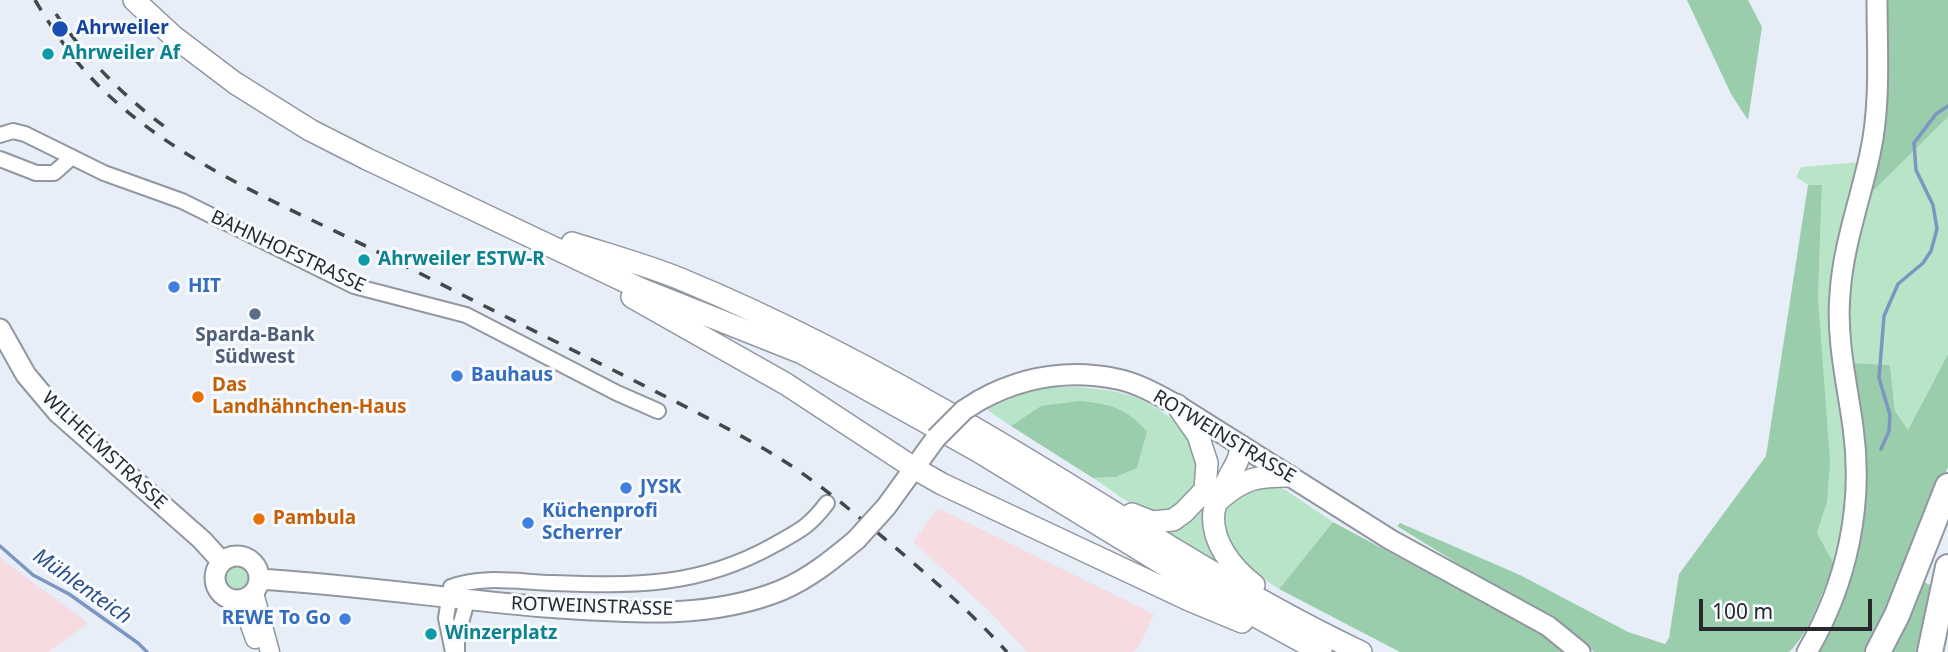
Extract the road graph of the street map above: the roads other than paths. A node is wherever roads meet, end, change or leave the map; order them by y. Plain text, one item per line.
1 (134, 0) edge
2 (1877, 0) edge
3 (0, 135) edge
4 (72, 157) junction
5 (0, 159) edge
6 (487, 215) junction
7 (0, 329) edge
8 (1177, 405) junction
9 (658, 411) dead end
10 (1241, 446) junction
11 (914, 468) junction
12 (1289, 476) junction
13 (1948, 486) edge
14 (1081, 493) junction
15 (1212, 495) junction
16 (827, 503) dead end
17 (222, 562) junction
18 (1948, 567) edge
19 (250, 591) junction
20 (458, 600) junction
21 (1301, 621) junction
22 (259, 652) edge
23 (270, 652) edge
24 (455, 652) edge
25 (1320, 652) edge
26 (1361, 652) edge
27 (1580, 652) edge
28 (1807, 652) edge
29 (1878, 652) edge
30 (1930, 652) edge

1 - 6 main road
2 - 28 main road
3 - 4 street, BAHNHOFSTRASSE
4 - 5 street
4 - 9 street, BAHNHOFSTRASSE
6 - 11 main road
6 - 14 main road
6 - 25 main road
7 - 17 main road, WILHELMSTRASSE
8 - 10 main road, ROTWEINSTRASSE
8 - 11 main road, ROTWEINSTRASSE, bridge
8 - 15 main road
10 - 12 main road, ROTWEINSTRASSE
10 - 15 main road
11 - 20 main road, ROTWEINSTRASSE, bridge
11 - 25 main road
12 - 15 main road
12 - 27 main road, ROTWEINSTRASSE
13 - 29 highway
14 - 15 main road
14 - 21 main road
15 - 21 main road
16 - 20 street, ROTWEINSTRASSE
17 - 19 main road
17 - 19 main road
18 - 30 highway
19 - 20 main road, ROTWEINSTRASSE
19 - 22 street
19 - 23 street
20 - 24 street
21 - 26 main road

